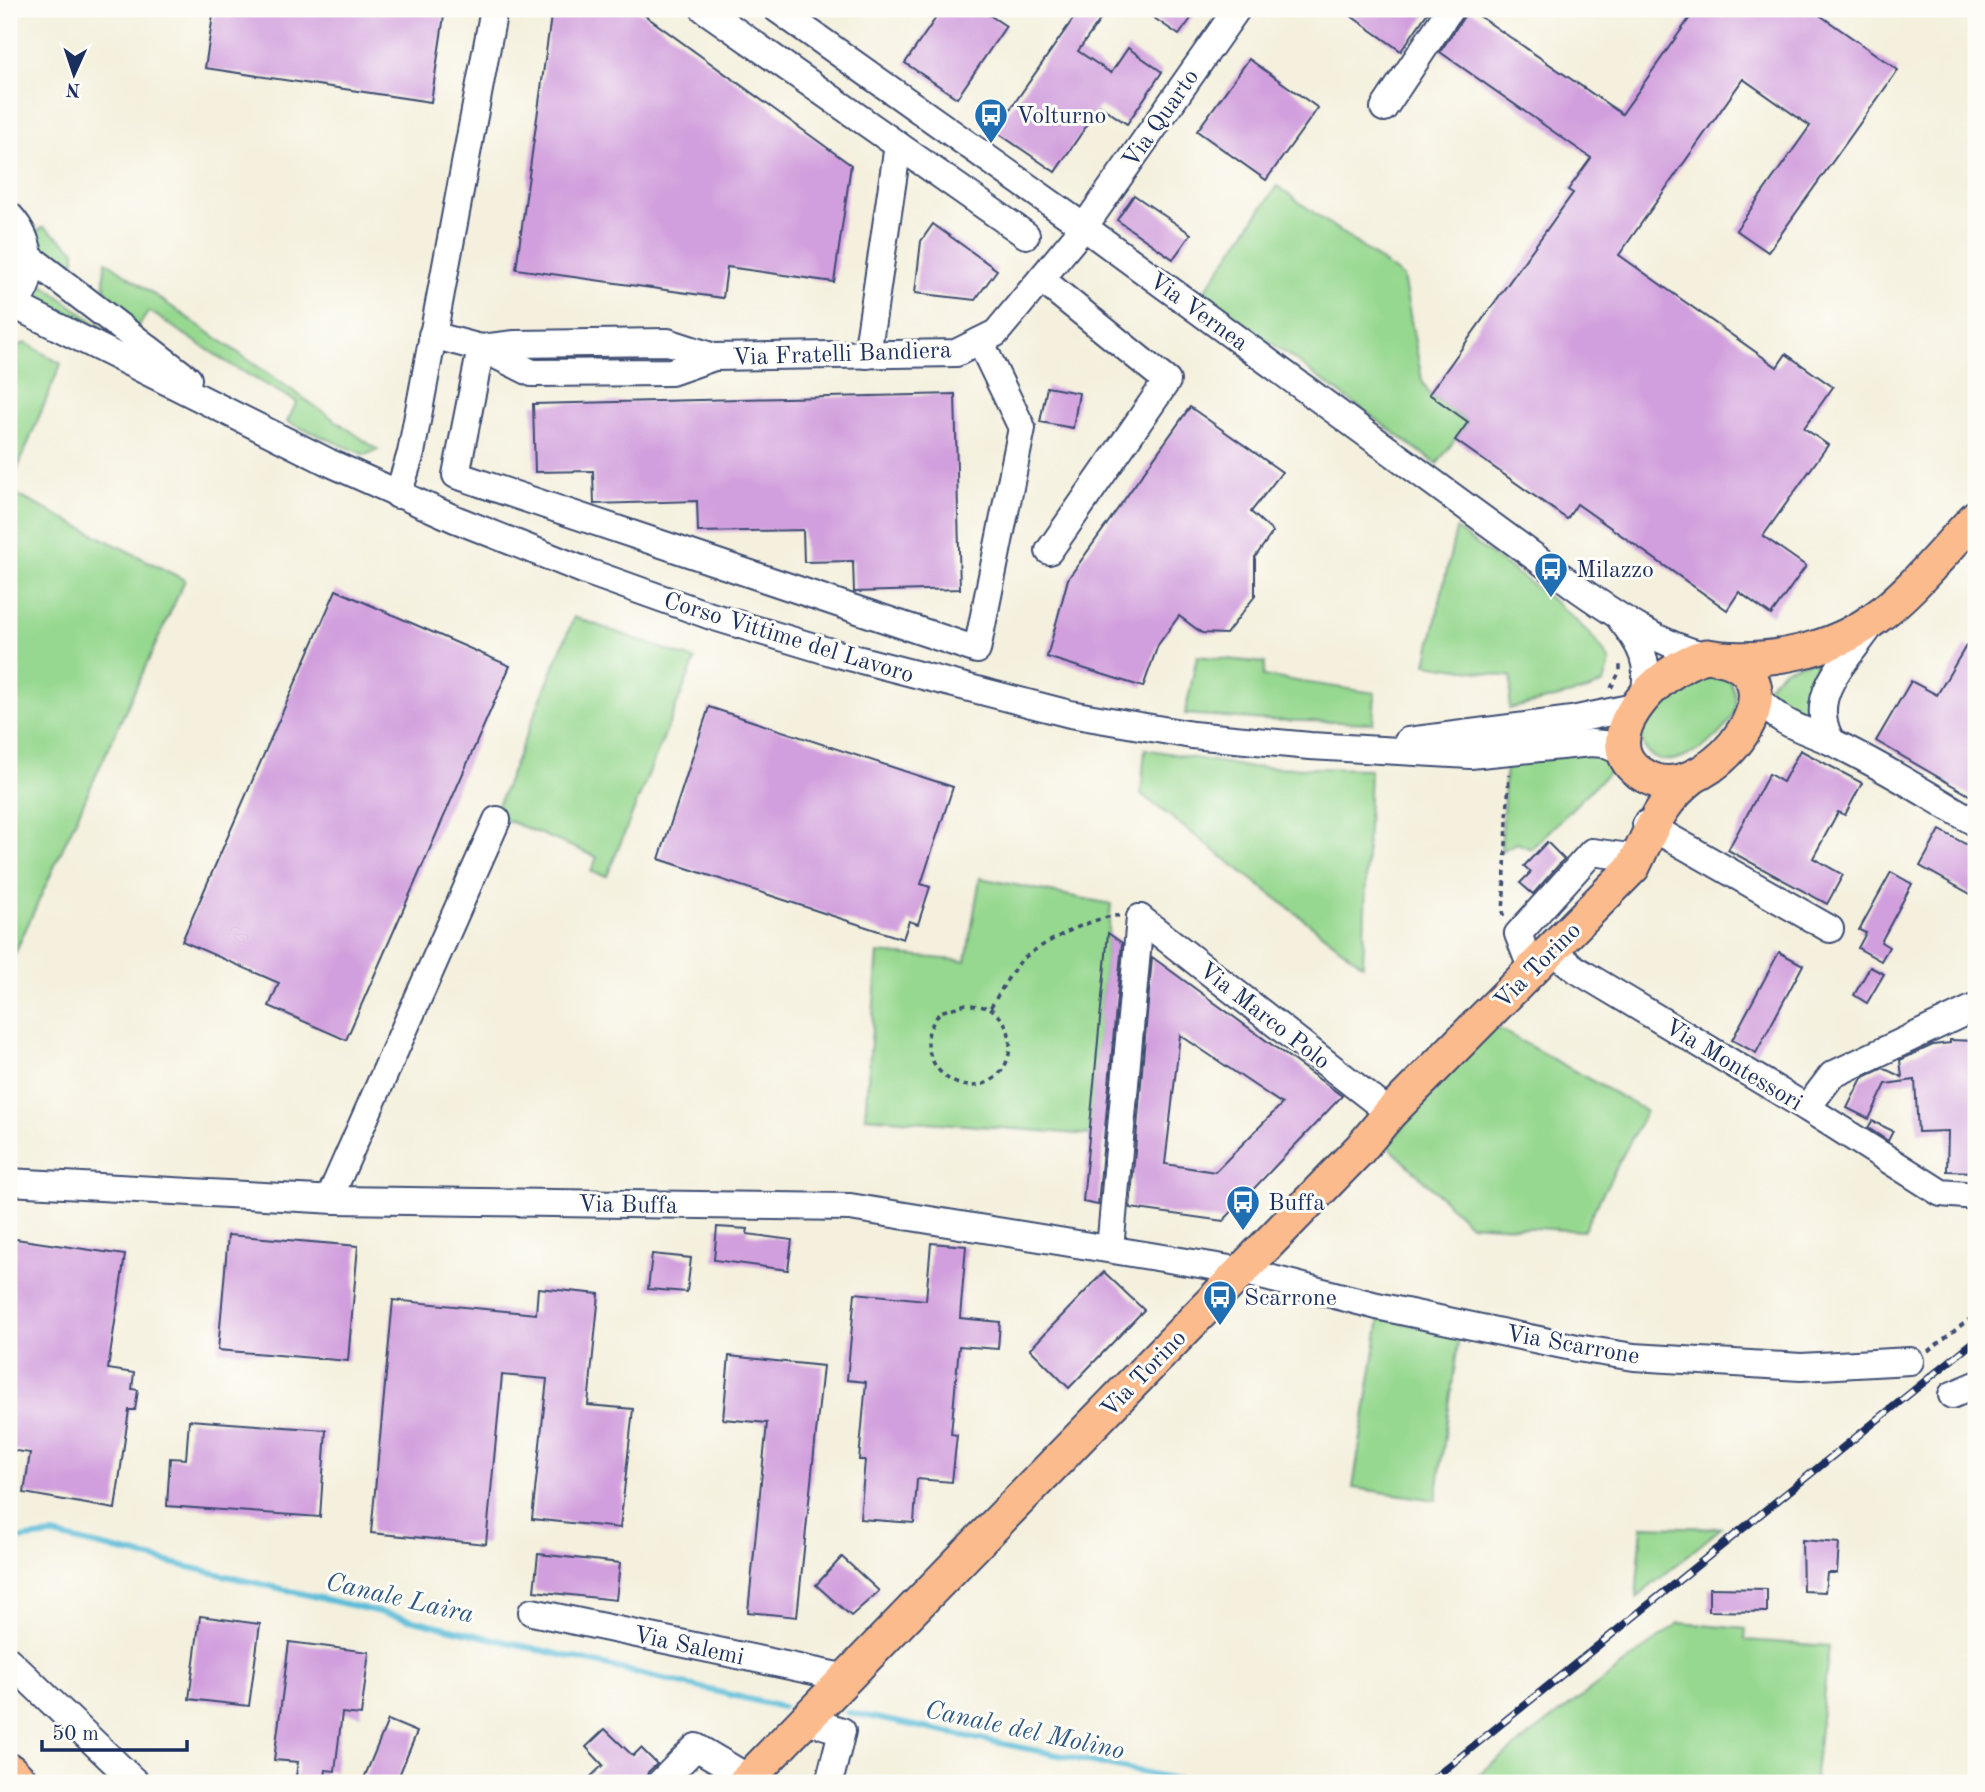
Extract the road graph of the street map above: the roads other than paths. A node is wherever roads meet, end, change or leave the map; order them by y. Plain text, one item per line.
1 (494, 9) edge
2 (704, 9) edge
3 (1237, 9) edge
4 (1450, 9) edge
5 (787, 11) edge
6 (1384, 108) dead end
7 (898, 145) junction
8 (9, 215) edge
9 (1084, 227) junction
10 (1026, 235) dead end
11 (32, 259) junction
12 (1041, 279) junction
13 (11, 307) edge
14 (432, 335) junction
15 (980, 341) junction
16 (481, 348) junction
17 (867, 355) junction
18 (240, 419) junction
19 (398, 495) junction
20 (1976, 517) edge
21 (1049, 551) dead end
22 (1618, 616) junction
23 (1875, 619) junction
24 (1796, 653) junction
25 (1714, 657) junction
26 (1755, 694) junction
27 (1628, 698) junction
28 (1804, 733) junction
29 (1739, 737) junction
30 (1832, 742) junction
31 (1368, 747) junction
32 (1633, 763) junction
33 (1694, 776) junction
34 (498, 820) dead end
35 (1976, 823) edge
36 (1645, 836) junction
37 (1830, 929) dead end
38 (1542, 961) junction
39 (1976, 1007) edge
40 (1807, 1108) junction
41 (1390, 1113) junction
42 (9, 1182) edge
43 (1976, 1196) edge
44 (329, 1199) junction
45 (1110, 1250) junction
46 (1242, 1271) junction
47 (1910, 1361) road end
48 (1976, 1385) edge
49 (1952, 1395) dead end
50 (532, 1612) dead end
51 (9, 1661) edge
52 (847, 1678) junction
53 (806, 1720) junction
54 (9, 1773) edge
55 (19, 1783) edge
56 (136, 1783) edge
57 (660, 1783) edge
58 (745, 1783) edge
59 (829, 1783) edge

1 - 14 street
2 - 7 street
3 - 9 street, Via Quarto
4 - 6 street
5 - 9 street, Via Vernea
7 - 10 street
7 - 17 street
8 - 11 street
9 - 12 street, Via Fratelli Bandiera
9 - 22 street, Via Vernea
11 - 13 street
11 - 18 street, Corso Vittime del Lavoro
12 - 15 street, Via Fratelli Bandiera
12 - 21 street
13 - 18 street, Corso Vittime del Lavoro
14 - 16 street, Via Fratelli Bandiera
14 - 19 street
15 - 16 street
15 - 17 street, Via Fratelli Bandiera
16 - 17 street, Via Fratelli Bandiera
18 - 19 street, Corso Vittime del Lavoro
19 - 31 street, Corso Vittime del Lavoro
20 - 23 main road
22 - 25 street
22 - 27 street
23 - 24 main road
23 - 30 street
24 - 25 main road
24 - 26 main road
25 - 26 main road
25 - 27 main road
26 - 28 street
26 - 29 main road
27 - 31 street
27 - 32 main road
28 - 29 street
28 - 30 street
29 - 33 main road
30 - 35 street
31 - 32 street
32 - 33 main road
32 - 36 main road
33 - 36 main road, Via Torino
34 - 44 street
36 - 37 street
36 - 38 main road, Via Torino
38 - 40 street, Via Montessori
38 - 41 main road, Via Torino
39 - 40 street
40 - 43 street, Via Montessori
41 - 45 street, Via Marco Polo
41 - 46 main road, Via Torino
42 - 44 street, Via Buffa
44 - 45 street, Via Buffa
45 - 46 street, Via Buffa
46 - 47 street, Via Scarrone
46 - 52 main road, Via Torino
48 - 49 street
50 - 52 street, Via Salemi
51 - 56 street
52 - 53 main road, Via Torino
53 - 58 main road, Via Torino
53 - 59 street
54 - 55 highway
57 - 58 street

